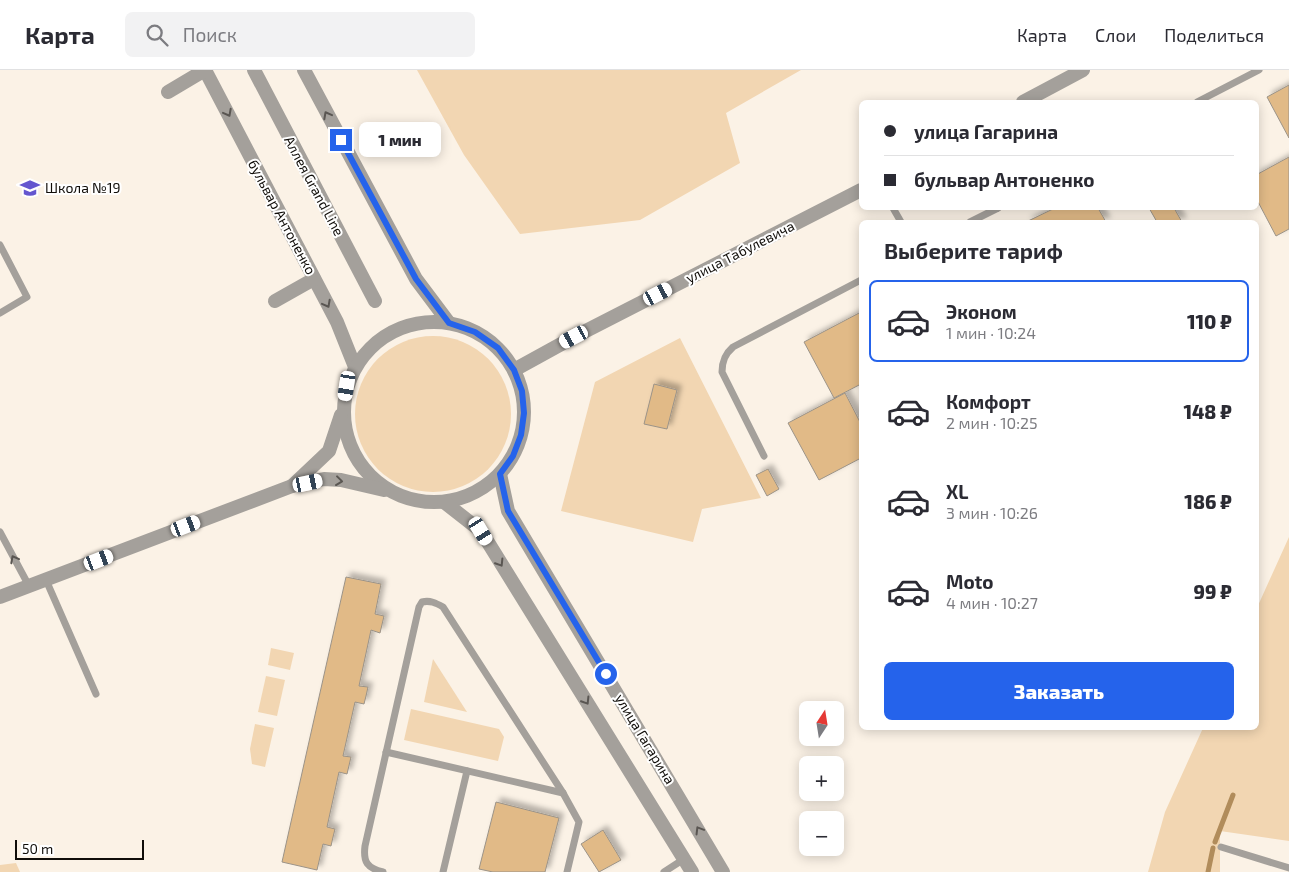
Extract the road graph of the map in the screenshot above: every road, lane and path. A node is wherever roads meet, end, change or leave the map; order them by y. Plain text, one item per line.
1 (205, 70) edge
2 (254, 70) edge
3 (304, 70) edge
4 (1083, 70) edge
5 (1259, 70) edge
6 (168, 92) dead end
7 (1027, 100) edge
8 (1201, 100) edge
9 (859, 191) edge
10 (994, 210) edge
11 (974, 220) edge
12 (0, 245) edge
13 (314, 279) junction
14 (859, 281) edge
15 (275, 301) dead end
16 (375, 301) dead end
17 (0, 313) edge
18 (449, 323) junction
19 (355, 367) junction
20 (514, 370) junction
21 (343, 407) junction
22 (764, 456) dead end
23 (500, 474) junction
24 (292, 486) junction
25 (390, 492) junction
26 (444, 502) junction
27 (0, 532) edge
28 (46, 580) junction
29 (29, 586) junction
30 (0, 597) edge
31 (96, 694) dead end
32 (386, 752) junction
33 (467, 771) junction
34 (563, 793) junction
35 (1221, 847) dead end
36 (684, 859) junction
37 (1289, 868) edge
38 (383, 872) edge
39 (444, 872) edge
40 (566, 872) edge
41 (664, 872) edge
42 (692, 872) edge
43 (723, 872) edge

1 - 6 street
1 -> 13 street, бульвар Антоненко
2 - 16 street, Аллея Grand Line
18 -> 3 street
4 - 7 street
5 - 8 lane
9 - 20 street, улица Табулевича
10 - 11 lane
12 - 17 lane
13 - 15 street
13 -> 19 street, бульвар Антоненко
14 - 22 lane
18 - 19 street
18 - 20 street
19 - 21 street
20 - 23 street
21 - 24 street
21 - 25 street
23 - 26 street
43 -> 23 street, улица Гагарина
24 -> 25 street
24 - 28 street
25 - 26 street
26 -> 36 street
29 -> 27 lane
28 - 29 street
28 - 31 lane
29 - 30 street
32 - 33 lane
32 - 34 lane
32 - 38 lane
33 - 34 lane
33 - 39 lane
34 - 40 lane
35 - 37 lane
36 - 41 lane
36 - 42 street

